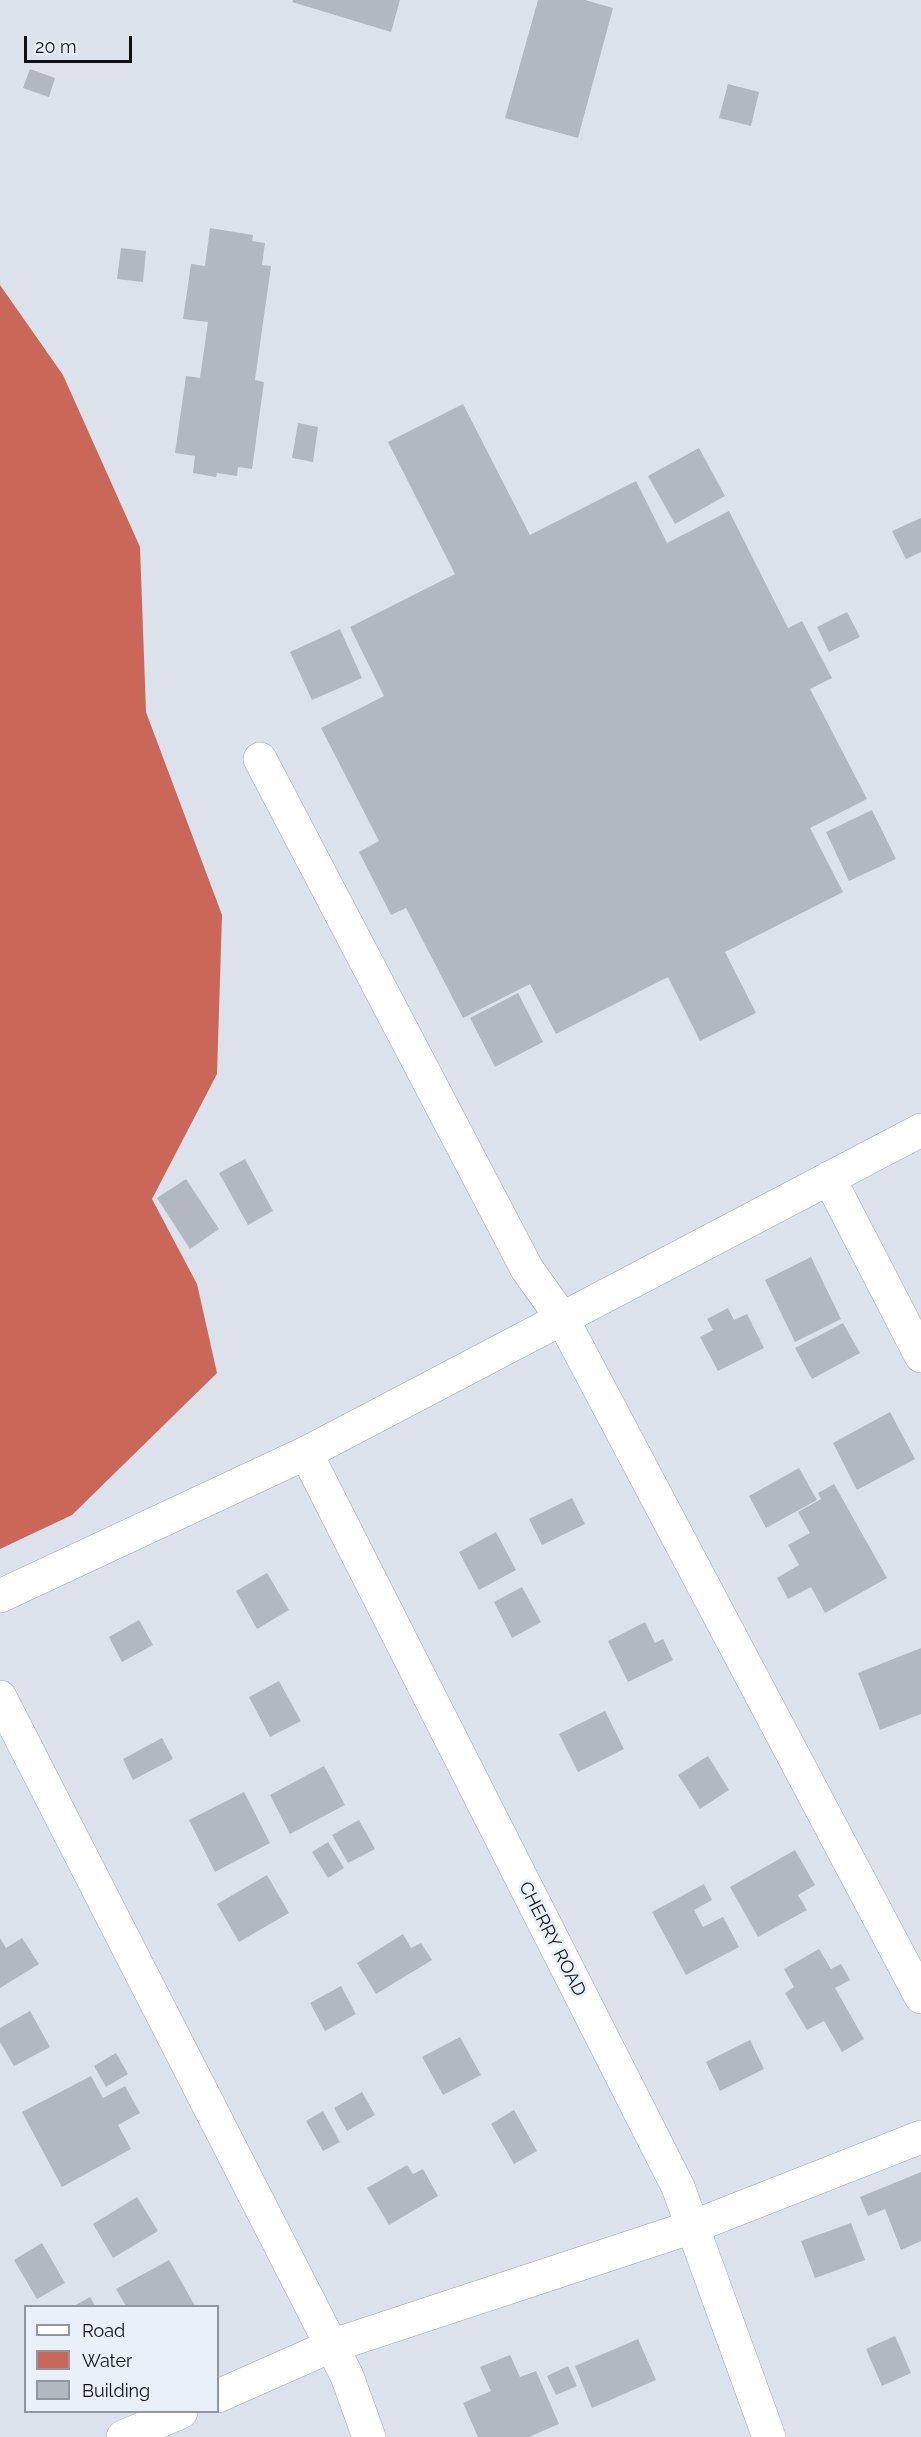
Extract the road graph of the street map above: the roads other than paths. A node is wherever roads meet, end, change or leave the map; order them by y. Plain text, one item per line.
1 (260, 759) dead end
2 (921, 1130) edge
3 (829, 1178) junction
4 (562, 1318) junction
5 (921, 1356) edge
6 (306, 1453) junction
7 (0, 1596) edge
8 (0, 1696) edge
9 (921, 1997) edge
10 (921, 2137) edge
11 (692, 2227) junction
12 (332, 2346) junction
13 (219, 2396) edge
14 (179, 2413) edge
15 (123, 2437) edge
16 (369, 2437) edge
17 (769, 2437) edge

1 - 4 street
2 - 3 street
3 - 4 street
3 - 5 street
4 - 6 street
4 - 9 street
6 - 7 street
6 - 11 street, CHERRY ROAD
8 - 12 street
10 - 11 street
11 - 12 street
11 - 17 street, CHERRY ROAD
12 - 13 street
12 - 16 street
14 - 15 street

